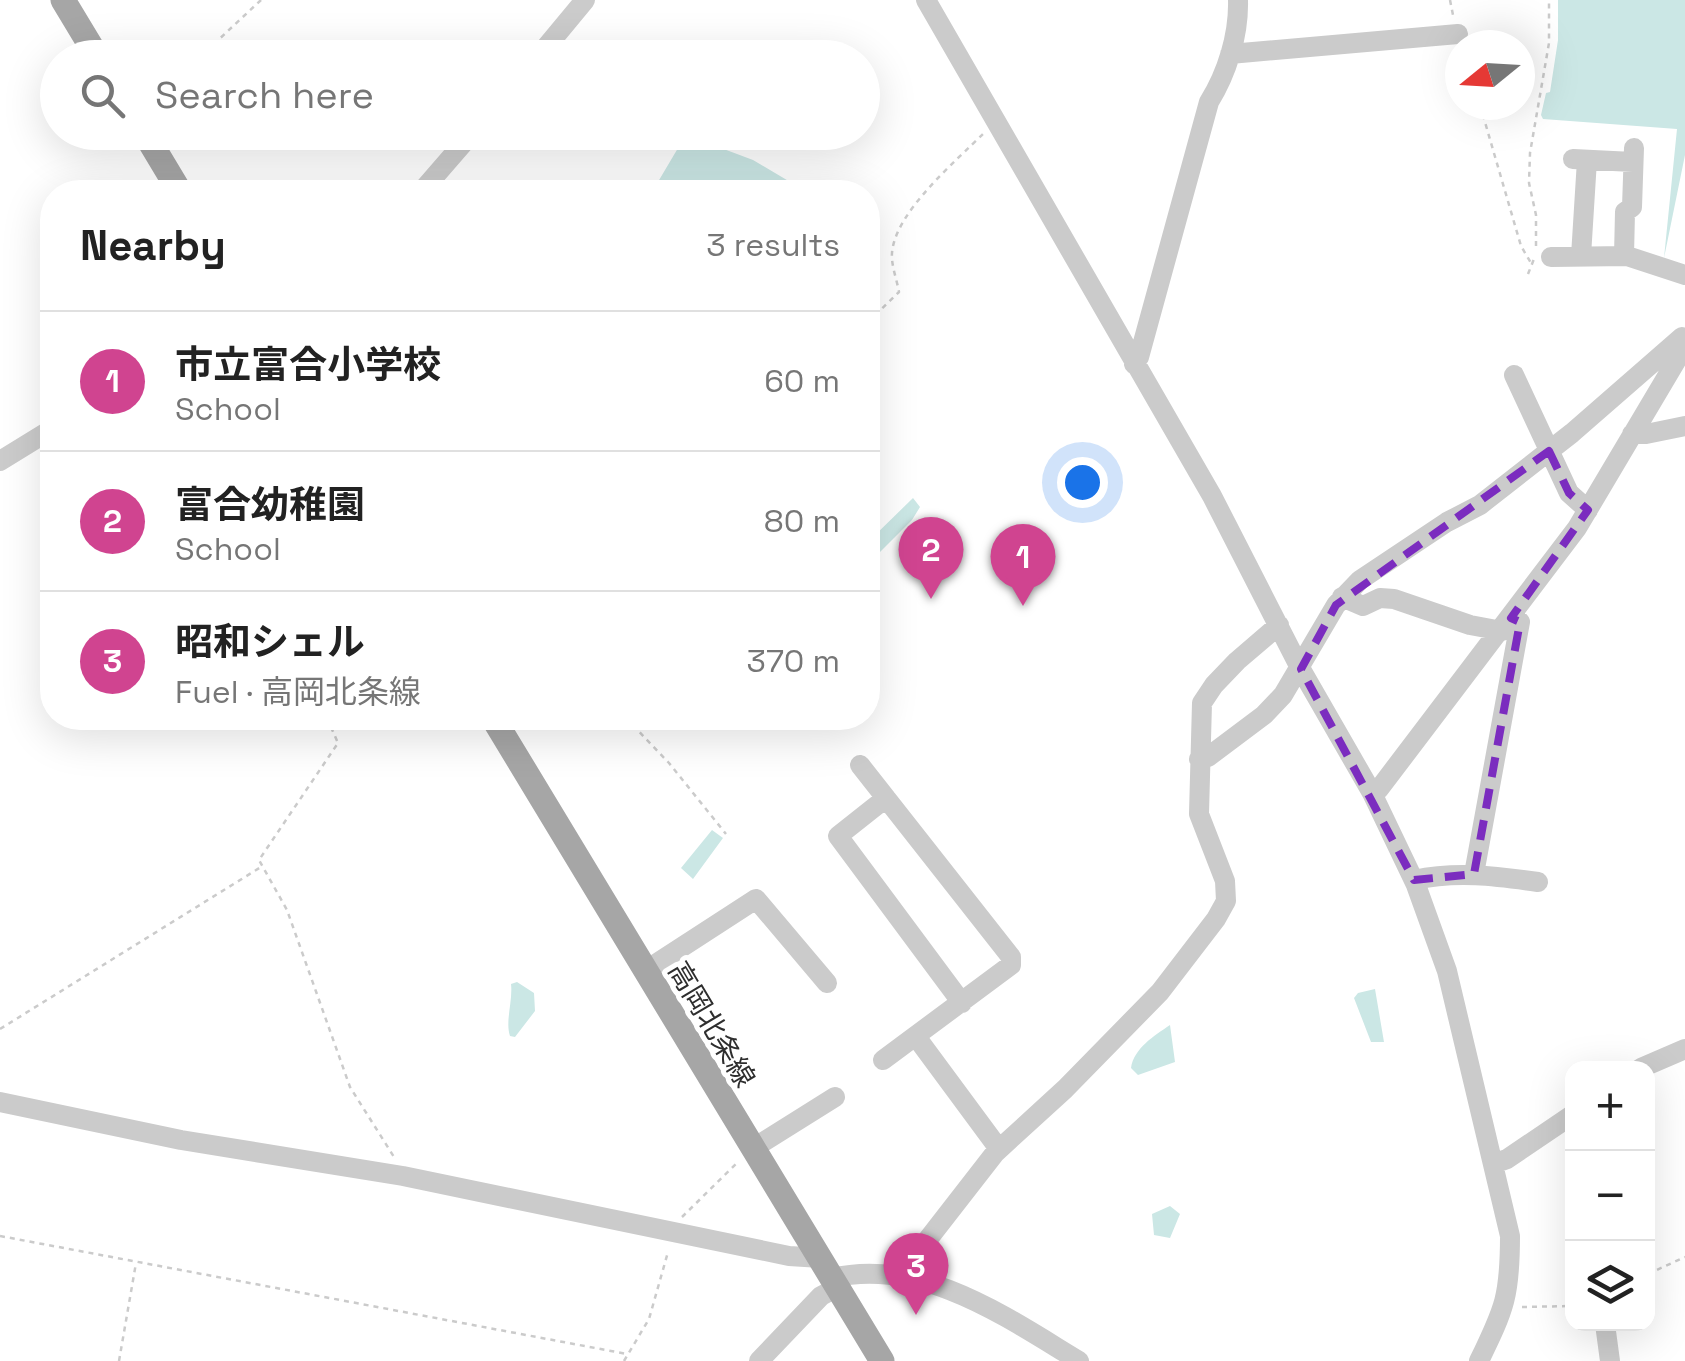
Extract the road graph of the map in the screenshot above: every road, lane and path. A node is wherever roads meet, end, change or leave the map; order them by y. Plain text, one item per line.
1 (63, 0) edge
2 (261, 0) edge
3 (585, 0) edge
4 (926, 0) edge
5 (1238, 0) edge
6 (1549, 0) edge
7 (1445, 35) edge
8 (87, 40) edge
9 (218, 40) edge
10 (551, 40) edge
11 (1230, 54) junction
12 (1484, 120) edge
13 (996, 121) junction
14 (155, 150) edge
15 (457, 150) edge
16 (173, 180) edge
17 (431, 180) edge
18 (1582, 256) junction
19 (1624, 256) junction
20 (1542, 260) junction
21 (1528, 274) dead end
22 (1685, 275) edge
23 (880, 310) edge
24 (1685, 338) edge
25 (1685, 346) edge
26 (1134, 364) junction
27 (1514, 375) dead end
28 (1685, 426) edge
29 (1632, 434) junction
30 (40, 436) edge
31 (1549, 451) junction
32 (0, 461) edge
33 (1588, 510) junction
34 (1342, 597) junction
35 (1506, 624) junction
36 (1279, 625) junction
37 (1301, 668) junction
38 (332, 730) edge
39 (500, 730) edge
40 (637, 730) edge
41 (1198, 758) junction
42 (860, 766) dead end
43 (1372, 793) junction
44 (886, 798) junction
45 (726, 834) dead end
46 (261, 867) junction
47 (1474, 874) junction
48 (1414, 880) junction
49 (1538, 882) dead end
50 (645, 971) junction
51 (827, 982) dead end
52 (962, 1003) junction
53 (0, 1028) edge
54 (917, 1038) junction
55 (1685, 1048) edge
56 (883, 1060) dead end
57 (1655, 1062) edge
58 (835, 1097) dead end
59 (0, 1102) edge
60 (1565, 1120) edge
61 (752, 1149) junction
62 (999, 1149) junction
63 (1493, 1164) junction
64 (404, 1176) junction
65 (675, 1230) junction
66 (0, 1236) edge
67 (1685, 1256) edge
68 (136, 1262) junction
69 (1655, 1271) edge
70 (831, 1274) junction
71 (901, 1274) junction
72 (1565, 1306) edge
73 (1505, 1307) junction
74 (1605, 1331) edge
75 (627, 1354) junction
76 (119, 1361) edge
77 (624, 1361) edge
78 (759, 1361) edge
79 (882, 1361) edge
80 (1079, 1361) edge
81 (1479, 1361) edge
82 (1610, 1361) edge

1 - 8 main road
2 - 9 path
3 - 10 street
4 - 13 street
5 - 11 street
6 - 20 path
7 - 11 street
11 - 26 street
12 - 20 path
13 - 23 path
13 - 26 street
14 - 16 main road
15 - 17 street
18 - 19 street
18 - 19 street
18 - 20 street
19 - 22 street
20 - 21 path
24 - 31 street
25 - 29 street
26 - 36 street
27 - 31 street
28 - 29 street
29 - 33 street
30 - 32 street
31 - 33 street
31 - 34 street
33 - 35 street
34 - 35 street
34 - 37 street
35 - 43 street
35 - 47 street
36 - 37 street
36 - 41 street
37 - 41 street
37 - 43 street
38 - 46 path
39 - 50 main road, 高岡北条線
40 - 45 path
41 - 62 street
42 - 44 street
43 - 48 street
44 - 52 street
44 - 52 street
46 - 53 path
46 - 64 path
47 - 48 street
47 - 49 street
48 - 63 street
50 - 51 street
50 - 61 main road, 高岡北条線
52 - 54 street
54 - 56 street
54 - 62 street
55 - 57 street
58 - 61 street
59 - 64 street
60 - 63 street
61 - 65 path
61 - 70 main road, 高岡北条線
62 - 71 street
63 - 73 street
64 - 65 street
65 - 70 street
65 - 75 path
66 - 68 path
67 - 69 path
68 - 75 path
68 - 76 path
70 - 71 street
70 - 78 street
70 - 79 main road, 高岡北条線
71 - 80 street
72 - 73 path
73 - 81 street
74 - 82 street
75 - 77 path

